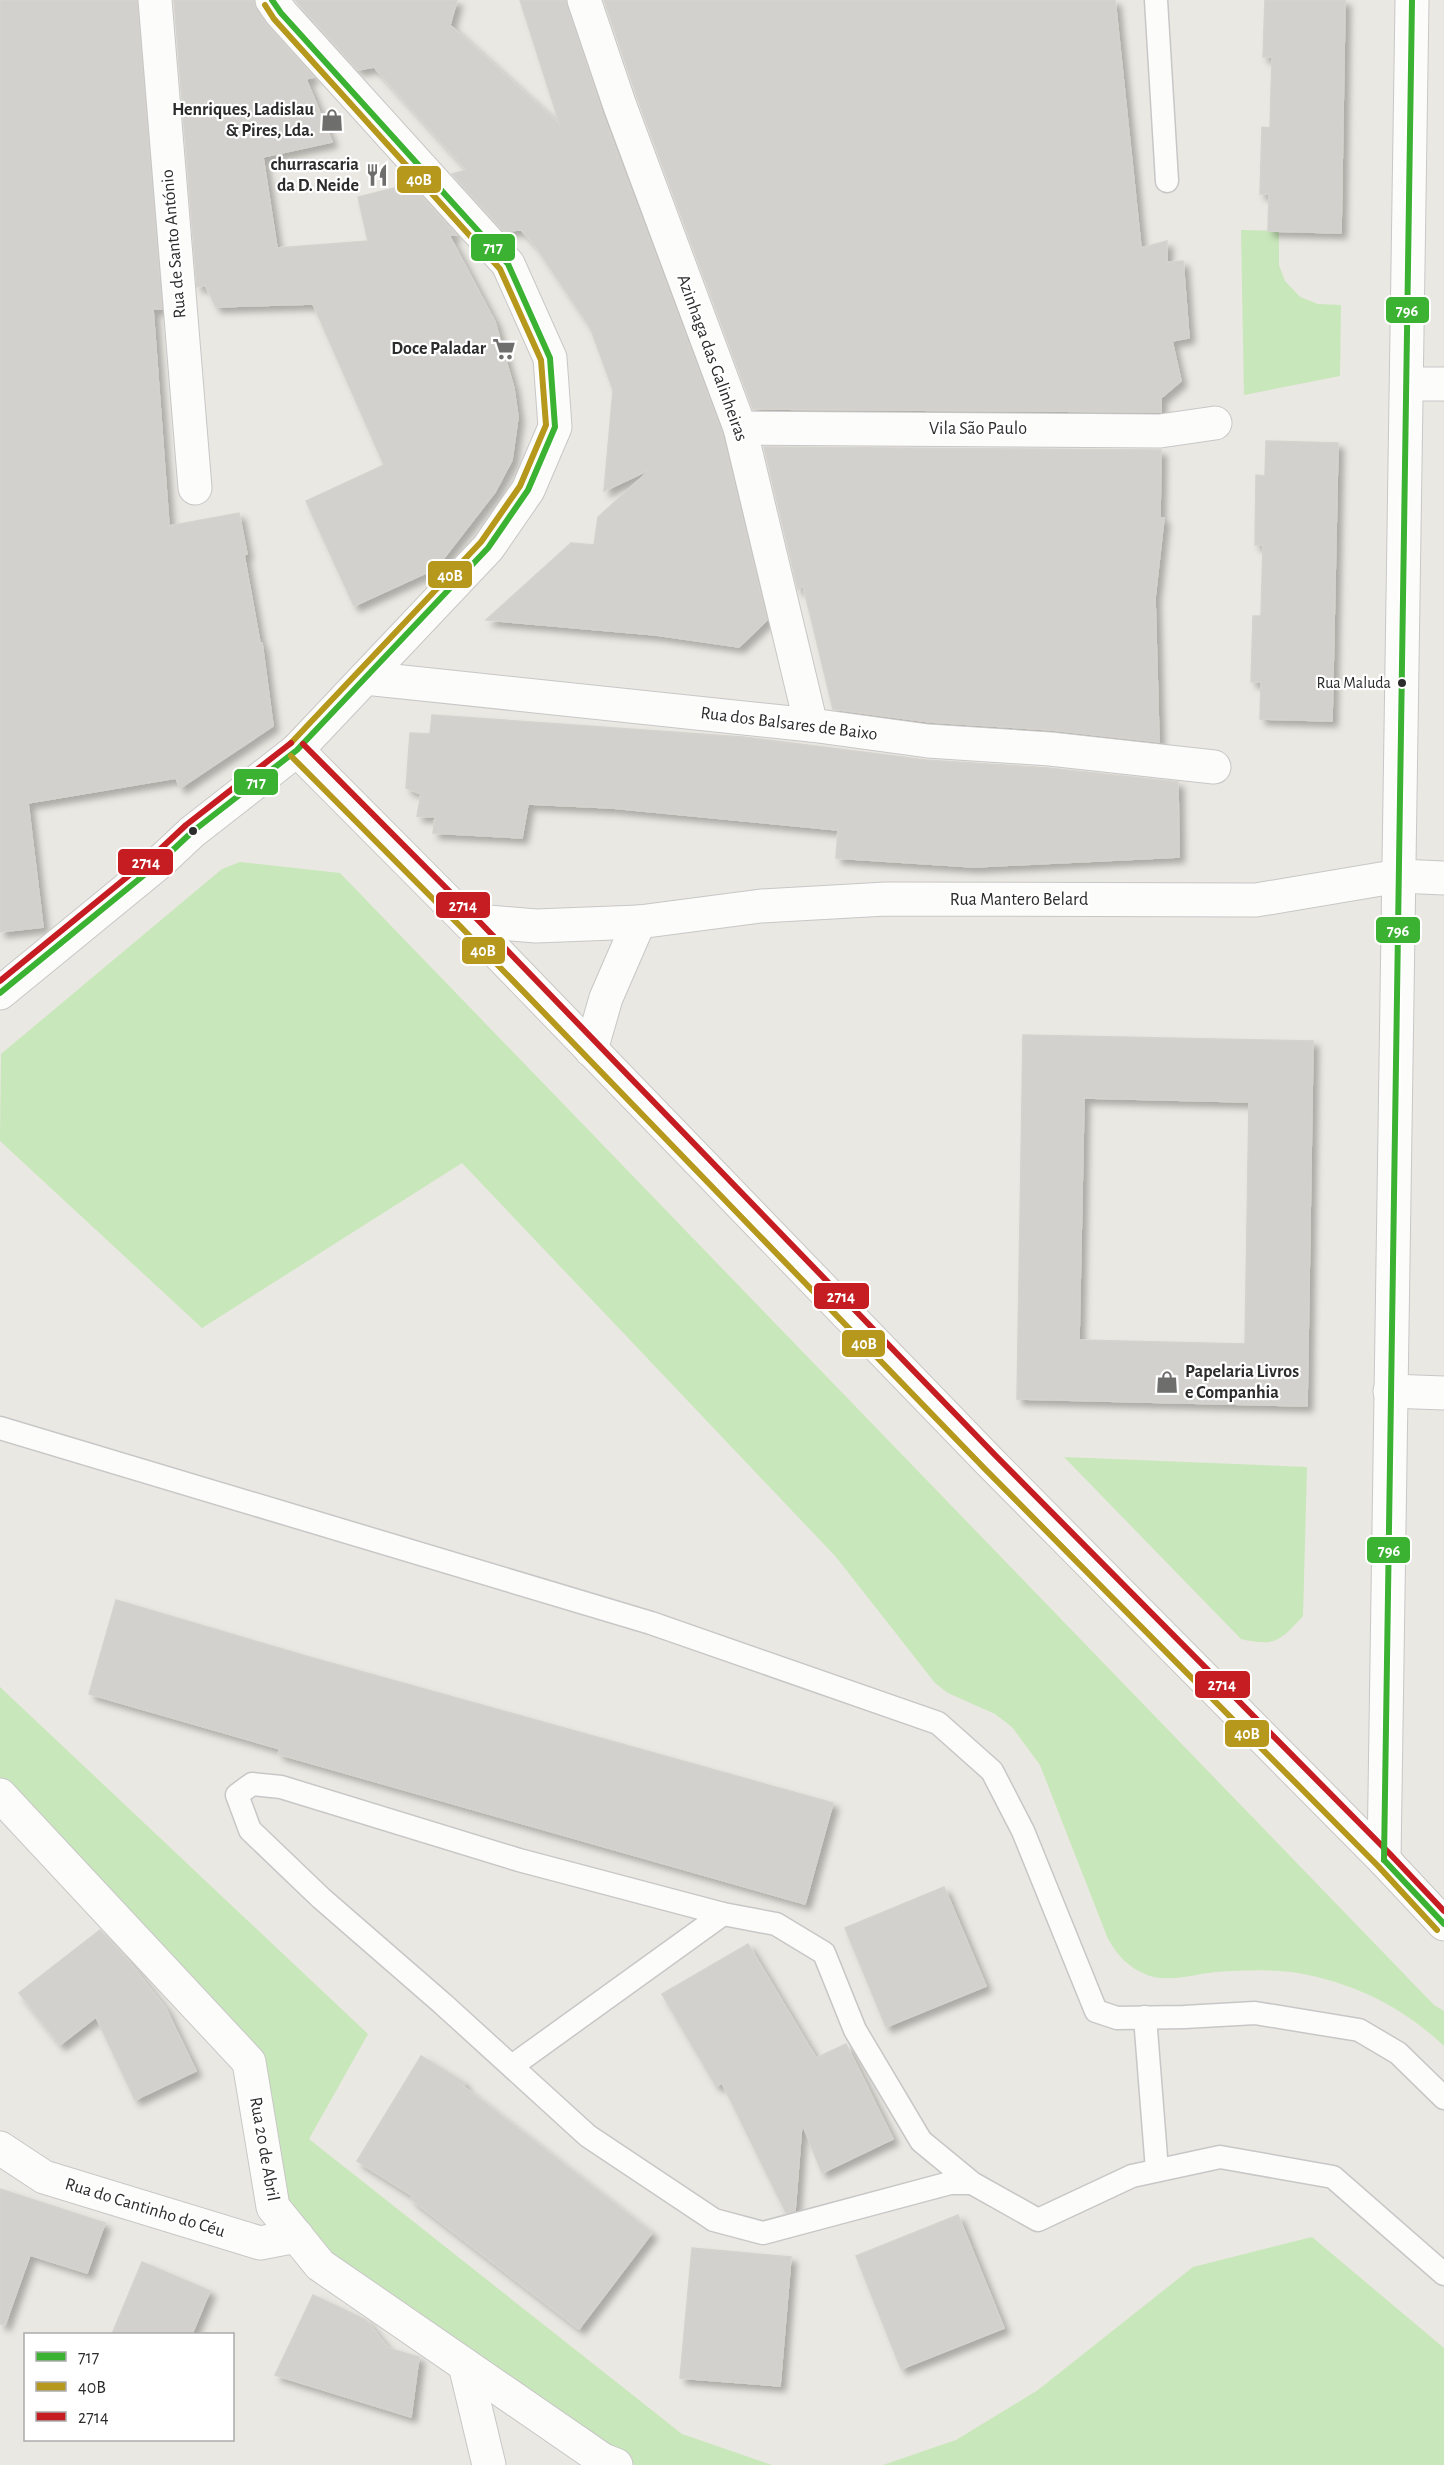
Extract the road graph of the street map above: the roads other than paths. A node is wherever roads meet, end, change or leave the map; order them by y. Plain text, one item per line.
1 (155, 0) edge
2 (273, 0) edge
3 (584, 0) edge
4 (1156, 0) edge
5 (1412, 0) edge
6 (1167, 181) dead end
7 (1407, 384) junction
8 (1444, 384) edge
9 (1215, 423) dead end
10 (740, 428) junction
11 (195, 488) dead end
12 (365, 678) junction
13 (811, 725) junction
14 (297, 750) junction
15 (1214, 767) dead end
16 (1399, 876) junction
17 (1444, 878) edge
18 (466, 920) junction
19 (639, 922) junction
20 (0, 993) edge
21 (591, 1050) junction
22 (1390, 1391) junction
23 (1444, 1393) edge
24 (0, 1428) edge
25 (0, 1795) edge
26 (1384, 1860) junction
27 (723, 1914) junction
28 (1444, 1924) edge
29 (1145, 2017) junction
30 (512, 2066) junction
31 (1444, 2098) edge
32 (0, 2148) edge
33 (1157, 2170) junction
34 (972, 2183) junction
35 (297, 2236) junction
36 (1444, 2274) edge
37 (465, 2365) junction
38 (489, 2465) edge
39 (616, 2465) edge

1 - 11 street, Rua de Santo António
2 - 12 street
3 - 10 street, Azinhaga das Galinheiras
4 - 6 lane
5 - 7 street
7 - 8 street
7 - 16 street
9 - 10 street, Vila São Paulo
10 - 13 street, Azinhaga das Galinheiras
12 - 13 street, Rua dos Balsares de Baixo
12 - 14 street
13 - 15 street, Rua dos Balsares de Baixo
14 - 18 street
14 - 20 street
16 - 17 street, Rua Mantero Belard
16 - 19 street, Rua Mantero Belard
16 - 22 street
18 - 19 street, Rua Mantero Belard
18 - 21 street
19 - 21 street
21 - 26 street
22 - 23 street
22 - 26 street
24 - 29 lane
25 - 35 street, Rua 20 de Abril
26 - 28 street
27 - 30 lane
27 - 30 lane
27 - 34 lane
29 - 31 lane
29 - 33 lane
30 - 34 lane
32 - 35 street, Rua do Cantinho do Céu
33 - 34 lane
33 - 36 lane
35 - 37 street, Rua 20 de Abril
37 - 38 street
37 - 39 street, Rua 20 de Abril

